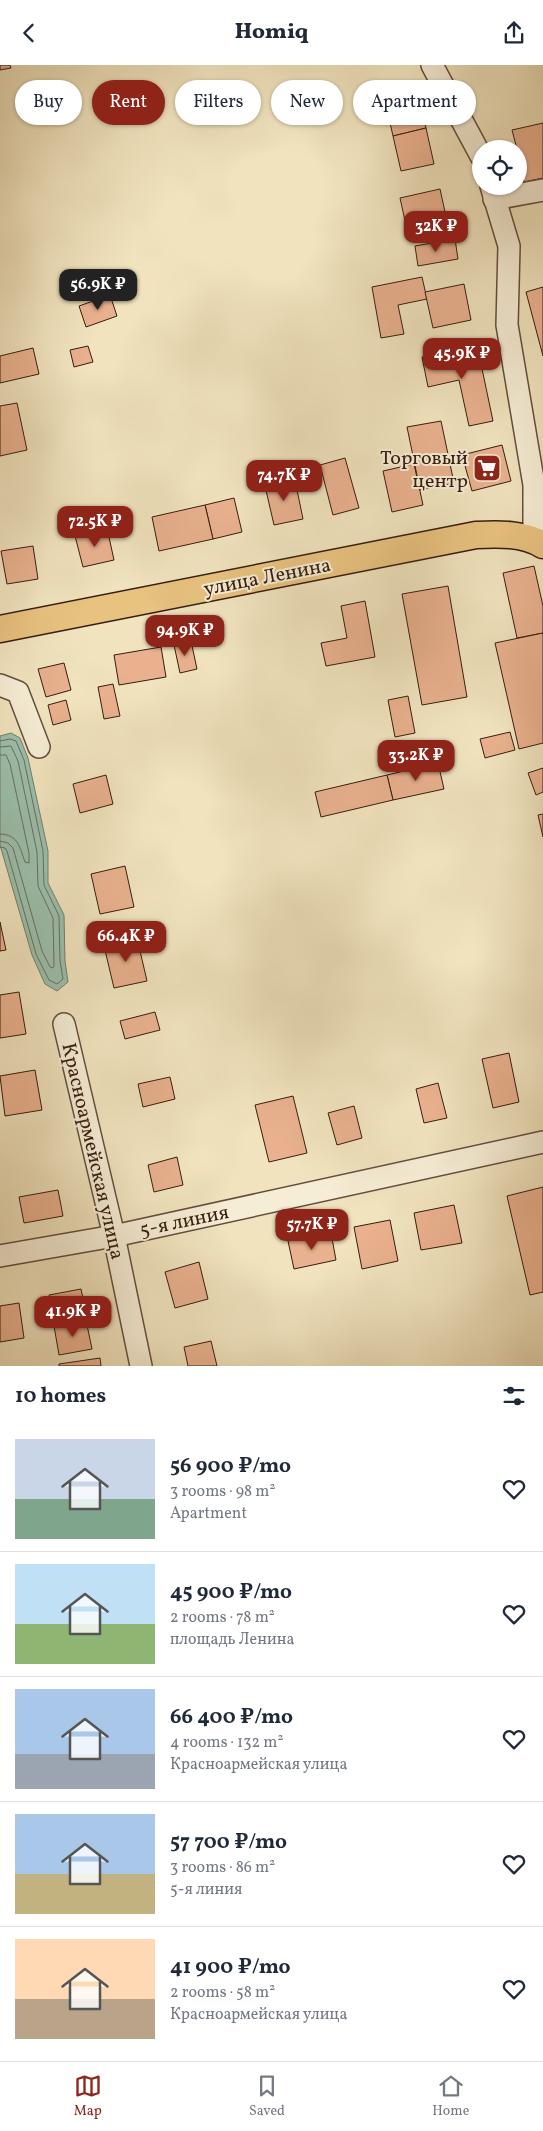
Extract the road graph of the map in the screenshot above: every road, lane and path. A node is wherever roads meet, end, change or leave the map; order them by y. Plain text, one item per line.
1 (432, 65) edge
2 (472, 140) edge
3 (543, 190) edge
4 (527, 191) edge
5 (494, 195) edge
6 (540, 541) edge
7 (0, 629) edge
8 (0, 685) edge
9 (39, 747) dead end
10 (64, 1024) dead end
11 (543, 1141) edge
12 (114, 1236) junction
13 (0, 1256) edge
14 (141, 1366) edge

1 - 2 street
3 - 4 street
5 - 6 street
6 - 7 main road, улица Ленина
8 - 9 street
10 - 12 street, Красноармейская улица
11 - 12 street, 5-я линия
12 - 13 street, 5-я линия
12 - 14 street, Красноармейская улица

